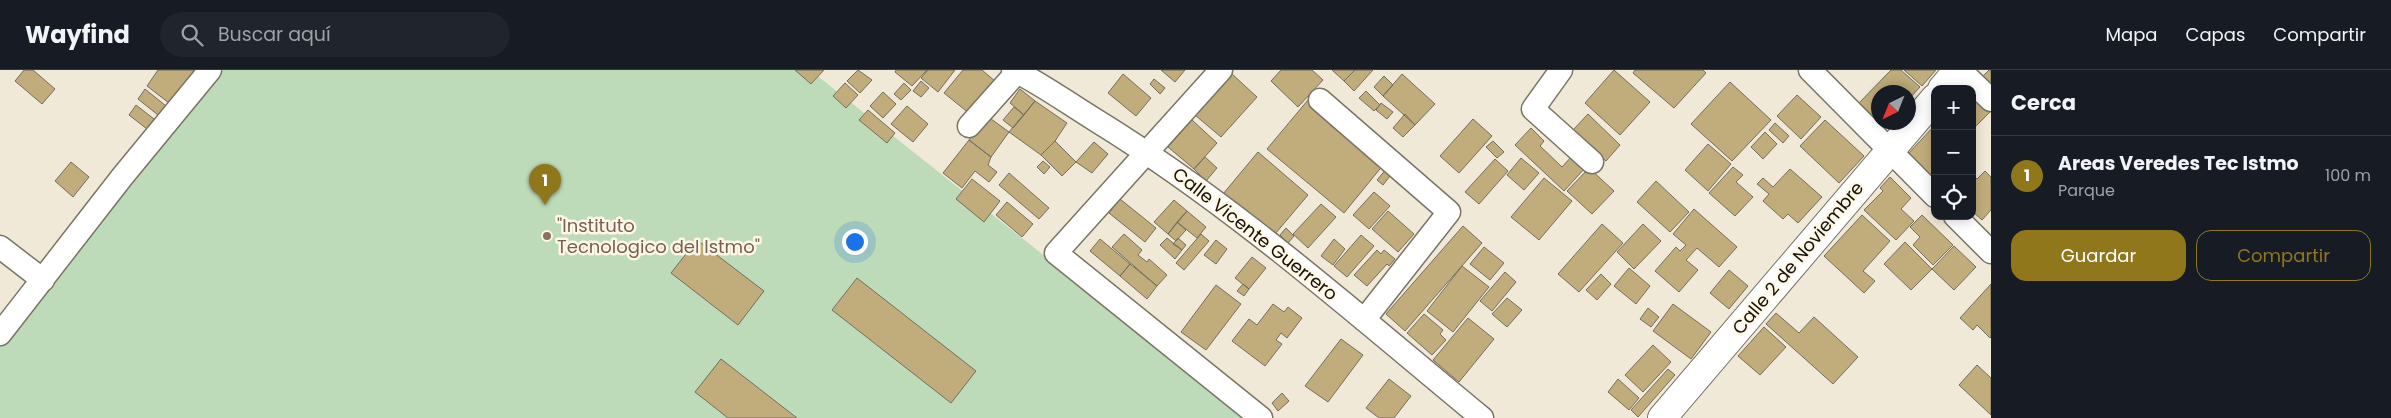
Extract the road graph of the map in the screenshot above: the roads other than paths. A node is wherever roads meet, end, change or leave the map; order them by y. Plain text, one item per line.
1 (210, 70) edge
2 (1221, 70) edge
3 (1561, 70) edge
4 (1810, 70) edge
5 (1959, 70) edge
6 (1015, 71) edge
7 (1946, 85) edge
8 (1320, 100) dead end
9 (1991, 100) edge
10 (1931, 103) edge
11 (969, 126) dead end
12 (1890, 151) junction
13 (1148, 152) junction
14 (1592, 162) dead end
15 (1931, 192) edge
16 (1959, 220) edge
17 (0, 247) edge
18 (1991, 252) edge
19 (43, 280) junction
20 (1364, 320) junction
21 (0, 334) edge
22 (1261, 418) edge
23 (1482, 418) edge
24 (1662, 418) edge

1 - 19 street
2 - 13 street
3 - 14 street
4 - 12 street
5 - 7 street
5 - 9 street
6 - 11 street
6 - 13 street, Calle Vicente Guerrero
8 - 20 street
10 - 12 street, Calle 2 de Noviembre
12 - 15 street
12 - 24 street, Calle 2 de Noviembre
13 - 20 street, Calle Vicente Guerrero
13 - 22 street
16 - 18 street
17 - 19 street
19 - 21 street
20 - 23 street, Calle Vicente Guerrero

